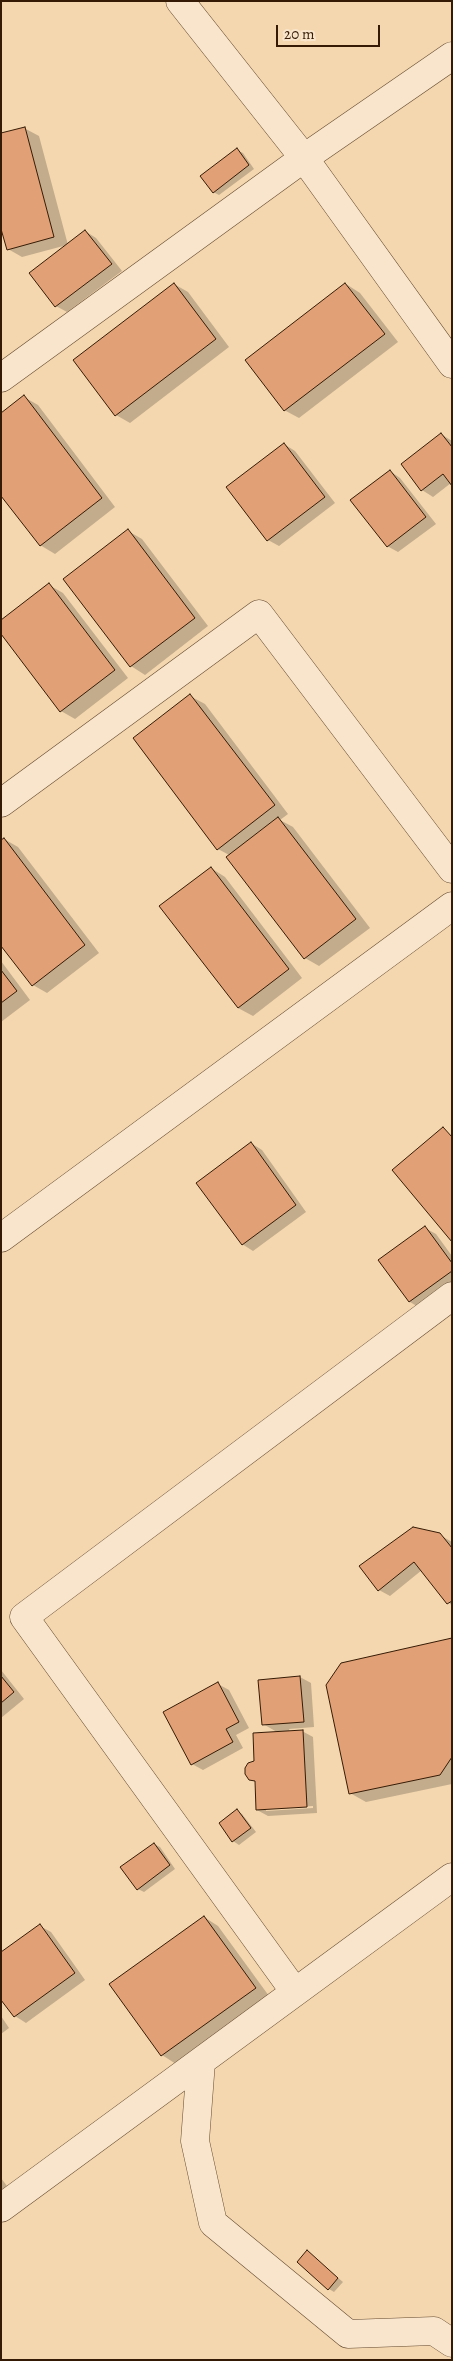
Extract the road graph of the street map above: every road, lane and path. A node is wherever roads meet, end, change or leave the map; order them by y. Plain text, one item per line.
1 (180, 1) edge
2 (452, 56) edge
3 (304, 158) junction
4 (452, 364) edge
5 (1, 378) edge
6 (1, 804) edge
7 (452, 869) edge
8 (452, 906) edge
9 (1, 1238) edge
10 (452, 1296) edge
11 (452, 1877) edge
12 (295, 1992) junction
13 (201, 2062) junction
14 (1, 2208) edge
15 (452, 2343) edge

1 - 3 street
2 - 3 street
3 - 4 street
3 - 5 street
6 - 7 street
8 - 9 street
10 - 12 street
11 - 12 street
12 - 13 street
13 - 14 street
13 - 15 street

